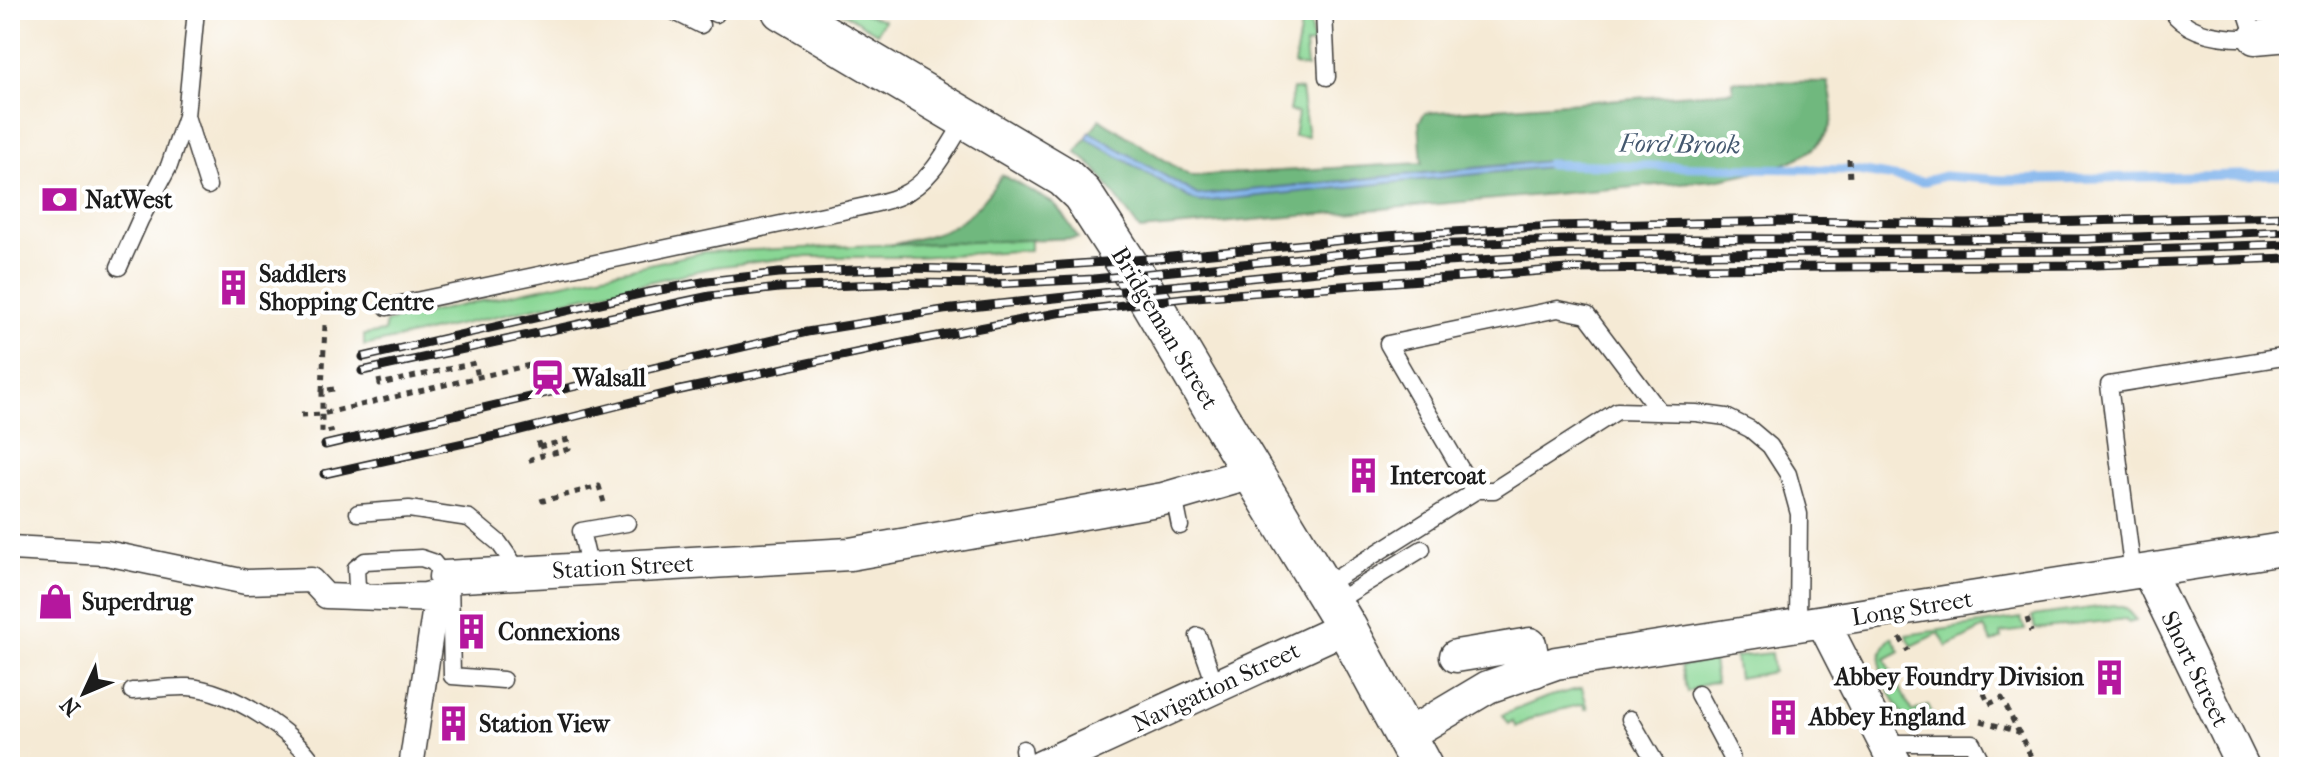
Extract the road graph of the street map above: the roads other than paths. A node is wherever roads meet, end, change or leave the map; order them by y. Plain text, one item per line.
1 (196, 10) edge
2 (671, 10) edge
3 (2171, 10) edge
4 (1324, 11) edge
5 (708, 16) edge
6 (806, 19) edge
7 (2250, 24) edge
8 (2289, 35) edge
9 (1327, 77) dead end
10 (186, 116) junction
11 (965, 119) junction
12 (208, 186) dead end
13 (119, 267) dead end
14 (387, 307) dead end
15 (2289, 356) edge
16 (1660, 412) junction
17 (1252, 473) junction
18 (1474, 492) junction
19 (358, 513) dead end
20 (627, 523) dead end
21 (10, 548) edge
22 (2289, 548) edge
23 (1422, 549) dead end
24 (590, 569) junction
25 (2140, 572) junction
26 (520, 573) junction
27 (444, 585) junction
28 (1334, 606) junction
29 (1811, 624) junction
30 (1198, 636) dead end
31 (1456, 656) dead end
32 (1535, 671) junction
33 (503, 680) dead end
34 (1216, 687) junction
35 (132, 691) dead end
36 (1698, 694) dead end
37 (1630, 719) dead end
38 (1413, 752) edge
39 (1891, 755) edge
40 (1038, 763) edge
41 (316, 767) edge
42 (411, 767) edge
43 (1658, 767) edge
44 (1733, 767) edge
45 (1984, 767) edge
46 (2243, 767) edge

1 - 10 lane
2 - 5 lane
3 - 7 lane
4 - 9 lane
6 - 11 street, Bridgeman Street
7 - 8 street
10 - 12 lane
10 - 13 lane
11 - 14 lane
11 - 17 street, Bridgeman Street
15 - 25 lane
16 - 18 lane
16 - 18 lane
16 - 29 lane
17 - 24 street, Station Street
17 - 28 street, Bridgeman Street
18 - 28 lane
19 - 26 lane
20 - 24 lane
21 - 27 street, Station Street
22 - 25 street, Long Street
23 - 28 lane
24 - 26 street, Station Street
25 - 29 street, Long Street
25 - 46 street, Short Street
26 - 27 street, Station Street
27 - 27 lane
27 - 33 lane
27 - 42 street
28 - 34 street, Navigation Street
28 - 38 street, Bridgeman Street
29 - 32 street, Long Street
29 - 39 street
30 - 34 lane
31 - 32 street
32 - 38 street, Long Street
34 - 40 street, Navigation Street
35 - 41 lane
36 - 44 lane
37 - 43 lane
39 - 45 lane

